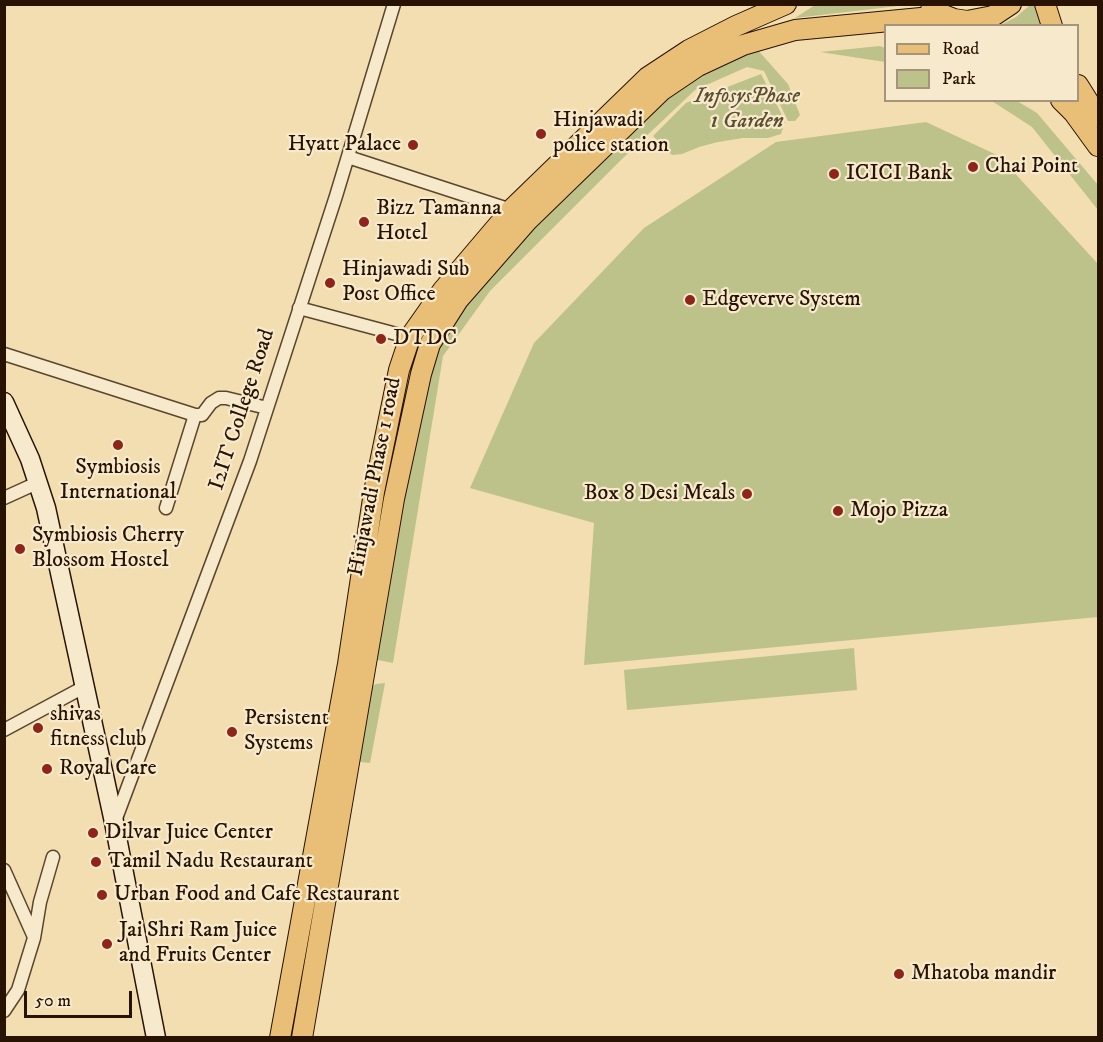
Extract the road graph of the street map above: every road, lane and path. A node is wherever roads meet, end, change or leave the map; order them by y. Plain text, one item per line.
1 (394, 4) edge
2 (786, 4) edge
3 (924, 4) edge
4 (1011, 4) edge
5 (1045, 4) edge
6 (953, 20) edge
7 (884, 24) edge
8 (890, 24) edge
9 (1051, 24) edge
10 (1079, 88) edge
11 (1063, 102) edge
12 (1098, 117) edge
13 (1098, 146) edge
14 (348, 157) junction
15 (520, 215) junction
16 (299, 308) junction
17 (410, 337) junction
18 (430, 344) junction
19 (4, 354) edge
20 (4, 402) edge
21 (267, 408) junction
22 (195, 415) junction
23 (37, 483) junction
24 (4, 498) edge
25 (166, 508) dead end
26 (84, 687) junction
27 (4, 730) edge
28 (114, 822) junction
29 (53, 857) dead end
30 (4, 870) edge
31 (34, 939) junction
32 (4, 1011) edge
33 (156, 1038) edge
34 (279, 1038) edge
35 (302, 1038) edge

1 - 14 street, I2IT College Road
2 - 15 main road, Hinjawadi Phase 1 road
3 - 6 main road
4 - 6 main road, Hinjawadi Phase 1 road
5 - 9 main road
6 - 8 main road, Hinjawadi Phase 1 road
7 - 15 main road, Hinjawadi Phase 1 road
10 - 12 main road
11 - 13 main road
14 - 15 street
14 - 16 street, I2IT College Road
15 - 17 main road, Hinjawadi Phase 1 road
15 - 18 main road, Hinjawadi Phase 1 road
16 - 17 street
16 - 21 street, I2IT College Road
17 - 18 street
17 - 34 main road, Hinjawadi Phase 1 road
18 - 35 main road, Hinjawadi Phase 1 road
19 - 22 street
20 - 23 street
21 - 22 street
21 - 28 street, I2IT College Road
22 - 25 street
23 - 24 street
23 - 26 street
26 - 27 street
26 - 28 street
28 - 33 street
29 - 31 street
30 - 31 street
31 - 32 street

